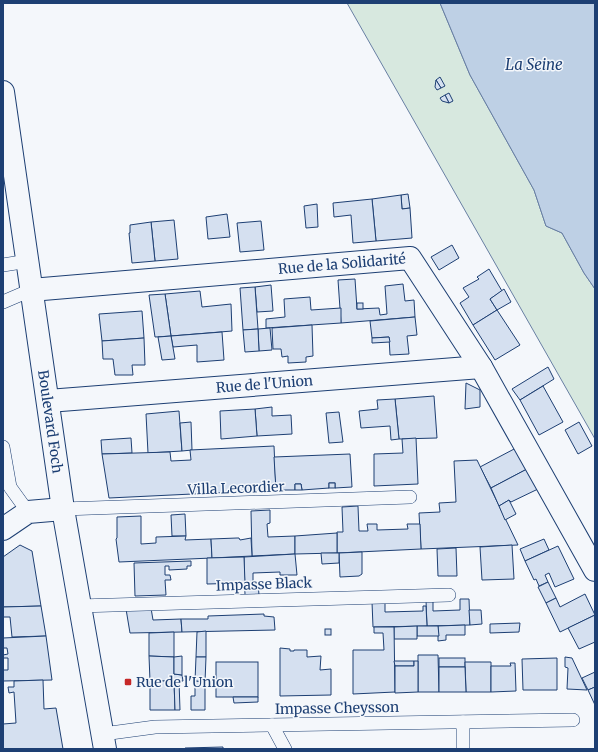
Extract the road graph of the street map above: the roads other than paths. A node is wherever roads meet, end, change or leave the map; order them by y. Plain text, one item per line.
1 (3, 92) edge
2 (28, 261) junction
3 (3, 265) edge
4 (31, 290) junction
5 (3, 302) edge
6 (481, 367) junction
7 (48, 401) junction
8 (3, 447) edge
9 (410, 497) dead end
10 (63, 509) junction
11 (28, 512) junction
12 (3, 529) edge
13 (595, 570) edge
14 (450, 595) dead end
15 (79, 606) junction
16 (573, 720) dead end
17 (463, 722) junction
18 (272, 725) junction
19 (104, 742) edge
20 (285, 749) edge
21 (463, 749) edge

1 - 2 street, Boulevard Foch
2 - 3 lane
2 - 4 street, Boulevard Foch
4 - 5 lane
4 - 6 street, Rue de la Solidarité
4 - 7 street, Boulevard Foch
6 - 7 street, Rue de l'Union
6 - 13 street, Rue de la Solidarité
7 - 10 street, Boulevard Foch
8 - 11 lane
9 - 10 lane, Villa Lecordier
10 - 11 street
10 - 15 street, Boulevard Foch
11 - 12 street
14 - 15 lane, Impasse Black
15 - 19 street, Boulevard Foch
16 - 17 lane, Impasse Cheysson
17 - 18 lane, Impasse Cheysson
17 - 21 lane
18 - 19 lane, Impasse Cheysson
18 - 20 lane

